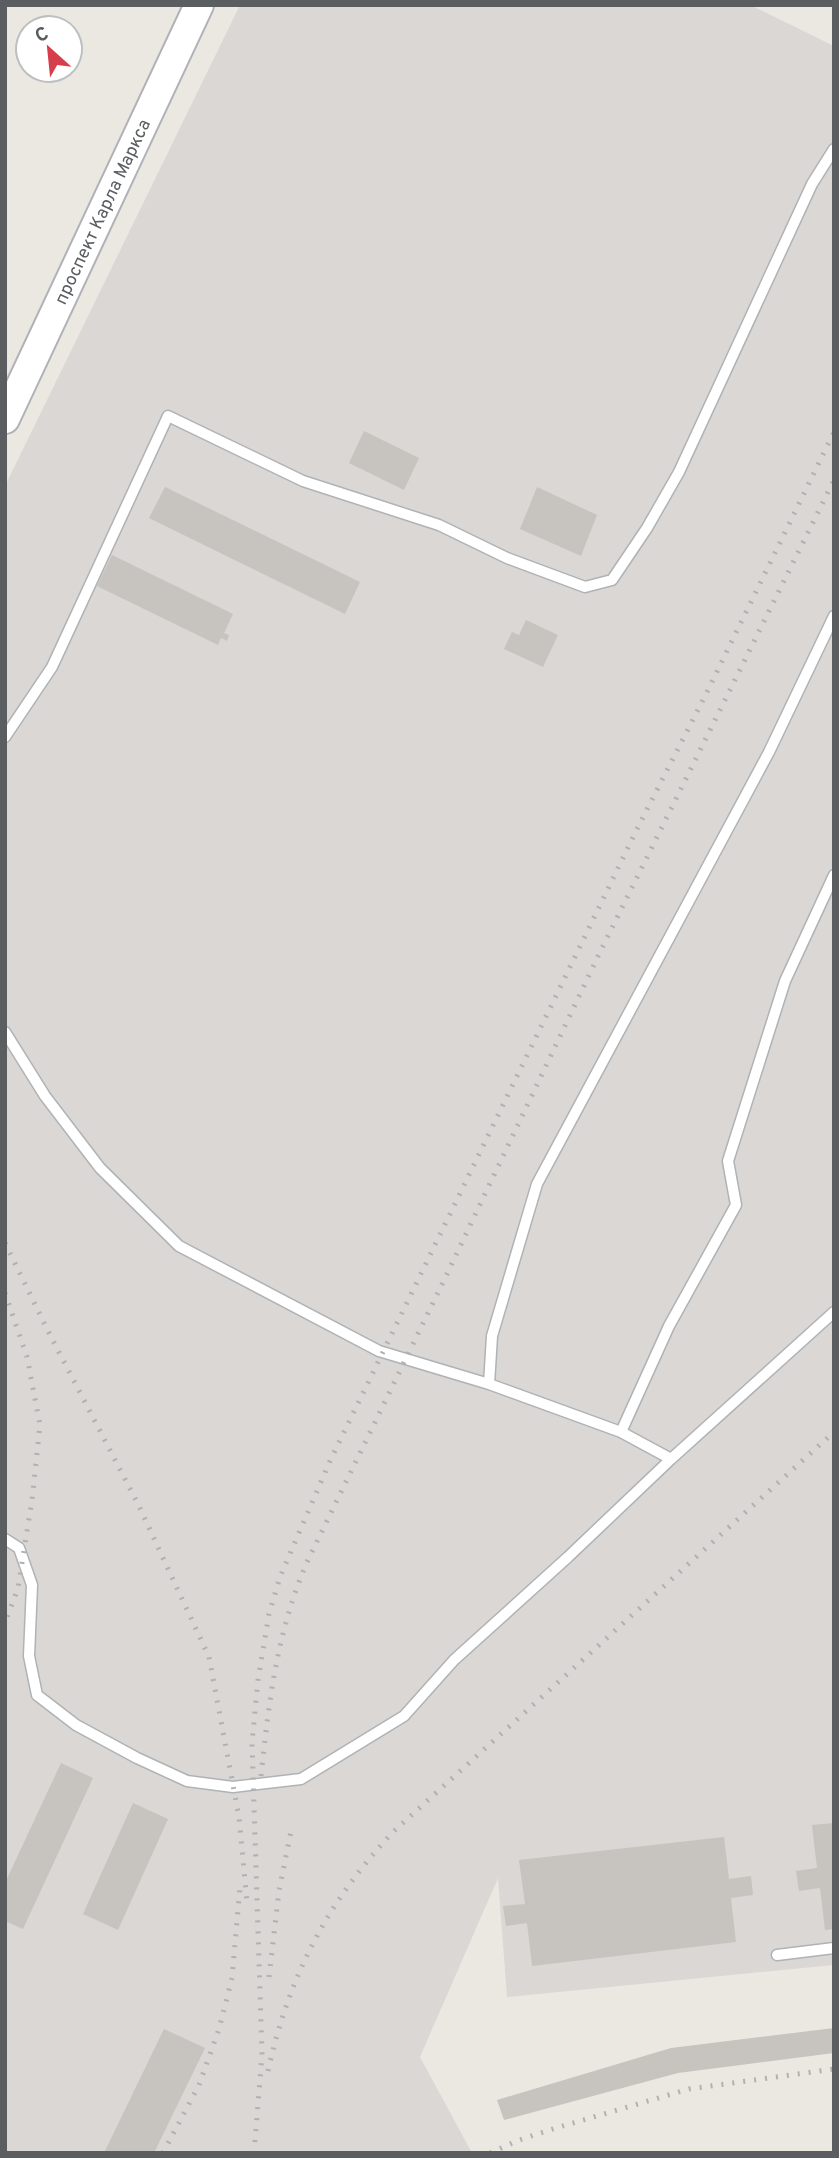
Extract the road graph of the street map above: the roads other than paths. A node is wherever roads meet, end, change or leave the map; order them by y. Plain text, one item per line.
1 (200, 5) edge
2 (834, 149) edge
3 (7, 410) edge
4 (834, 616) edge
5 (5, 737) edge
6 (834, 875) edge
7 (5, 1032) edge
8 (834, 1312) edge
9 (489, 1384) junction
10 (621, 1432) junction
11 (671, 1459) junction
12 (5, 1539) edge
13 (834, 1948) edge
14 (777, 1955) dead end

1 - 3 main road, проспект Карла Маркса
2 - 5 lane
4 - 9 lane
6 - 10 lane
7 - 9 lane
8 - 11 lane
9 - 10 lane
10 - 11 lane
11 - 12 lane
13 - 14 lane

